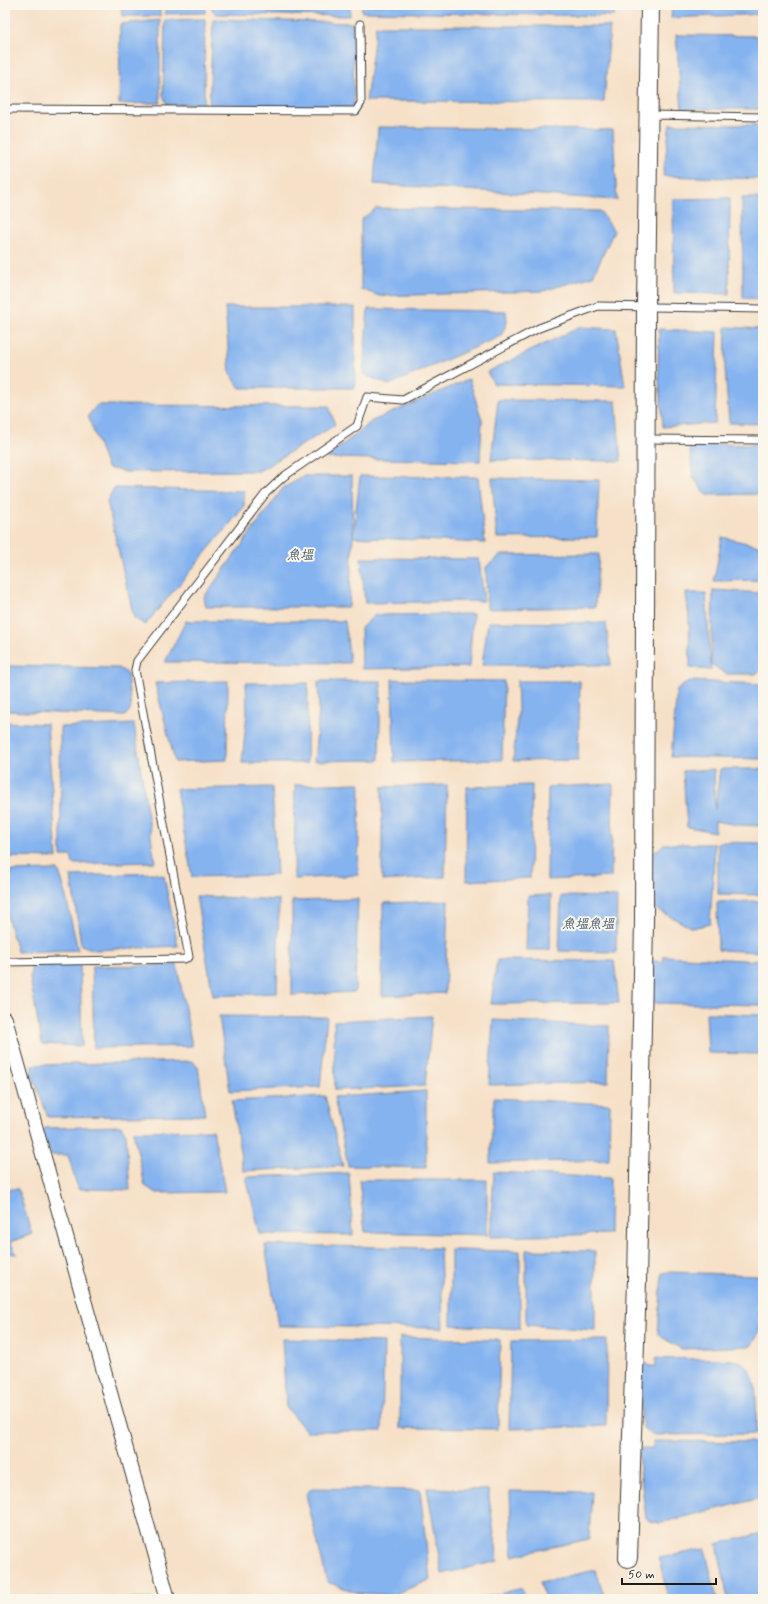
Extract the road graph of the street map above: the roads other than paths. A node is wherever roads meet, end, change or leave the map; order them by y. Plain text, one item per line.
1 (650, 5) edge
2 (360, 24) dead end
3 (5, 110) edge
4 (648, 115) junction
5 (763, 117) edge
6 (646, 307) junction
7 (763, 309) edge
8 (645, 439) junction
9 (763, 440) edge
10 (5, 962) edge
11 (5, 1019) edge
12 (628, 1558) dead end
13 (168, 1599) edge

1 - 4 street
2 - 3 lane
4 - 5 lane
4 - 6 street
6 - 7 lane
6 - 8 street
6 - 10 lane
8 - 9 lane
8 - 12 street
11 - 13 street

